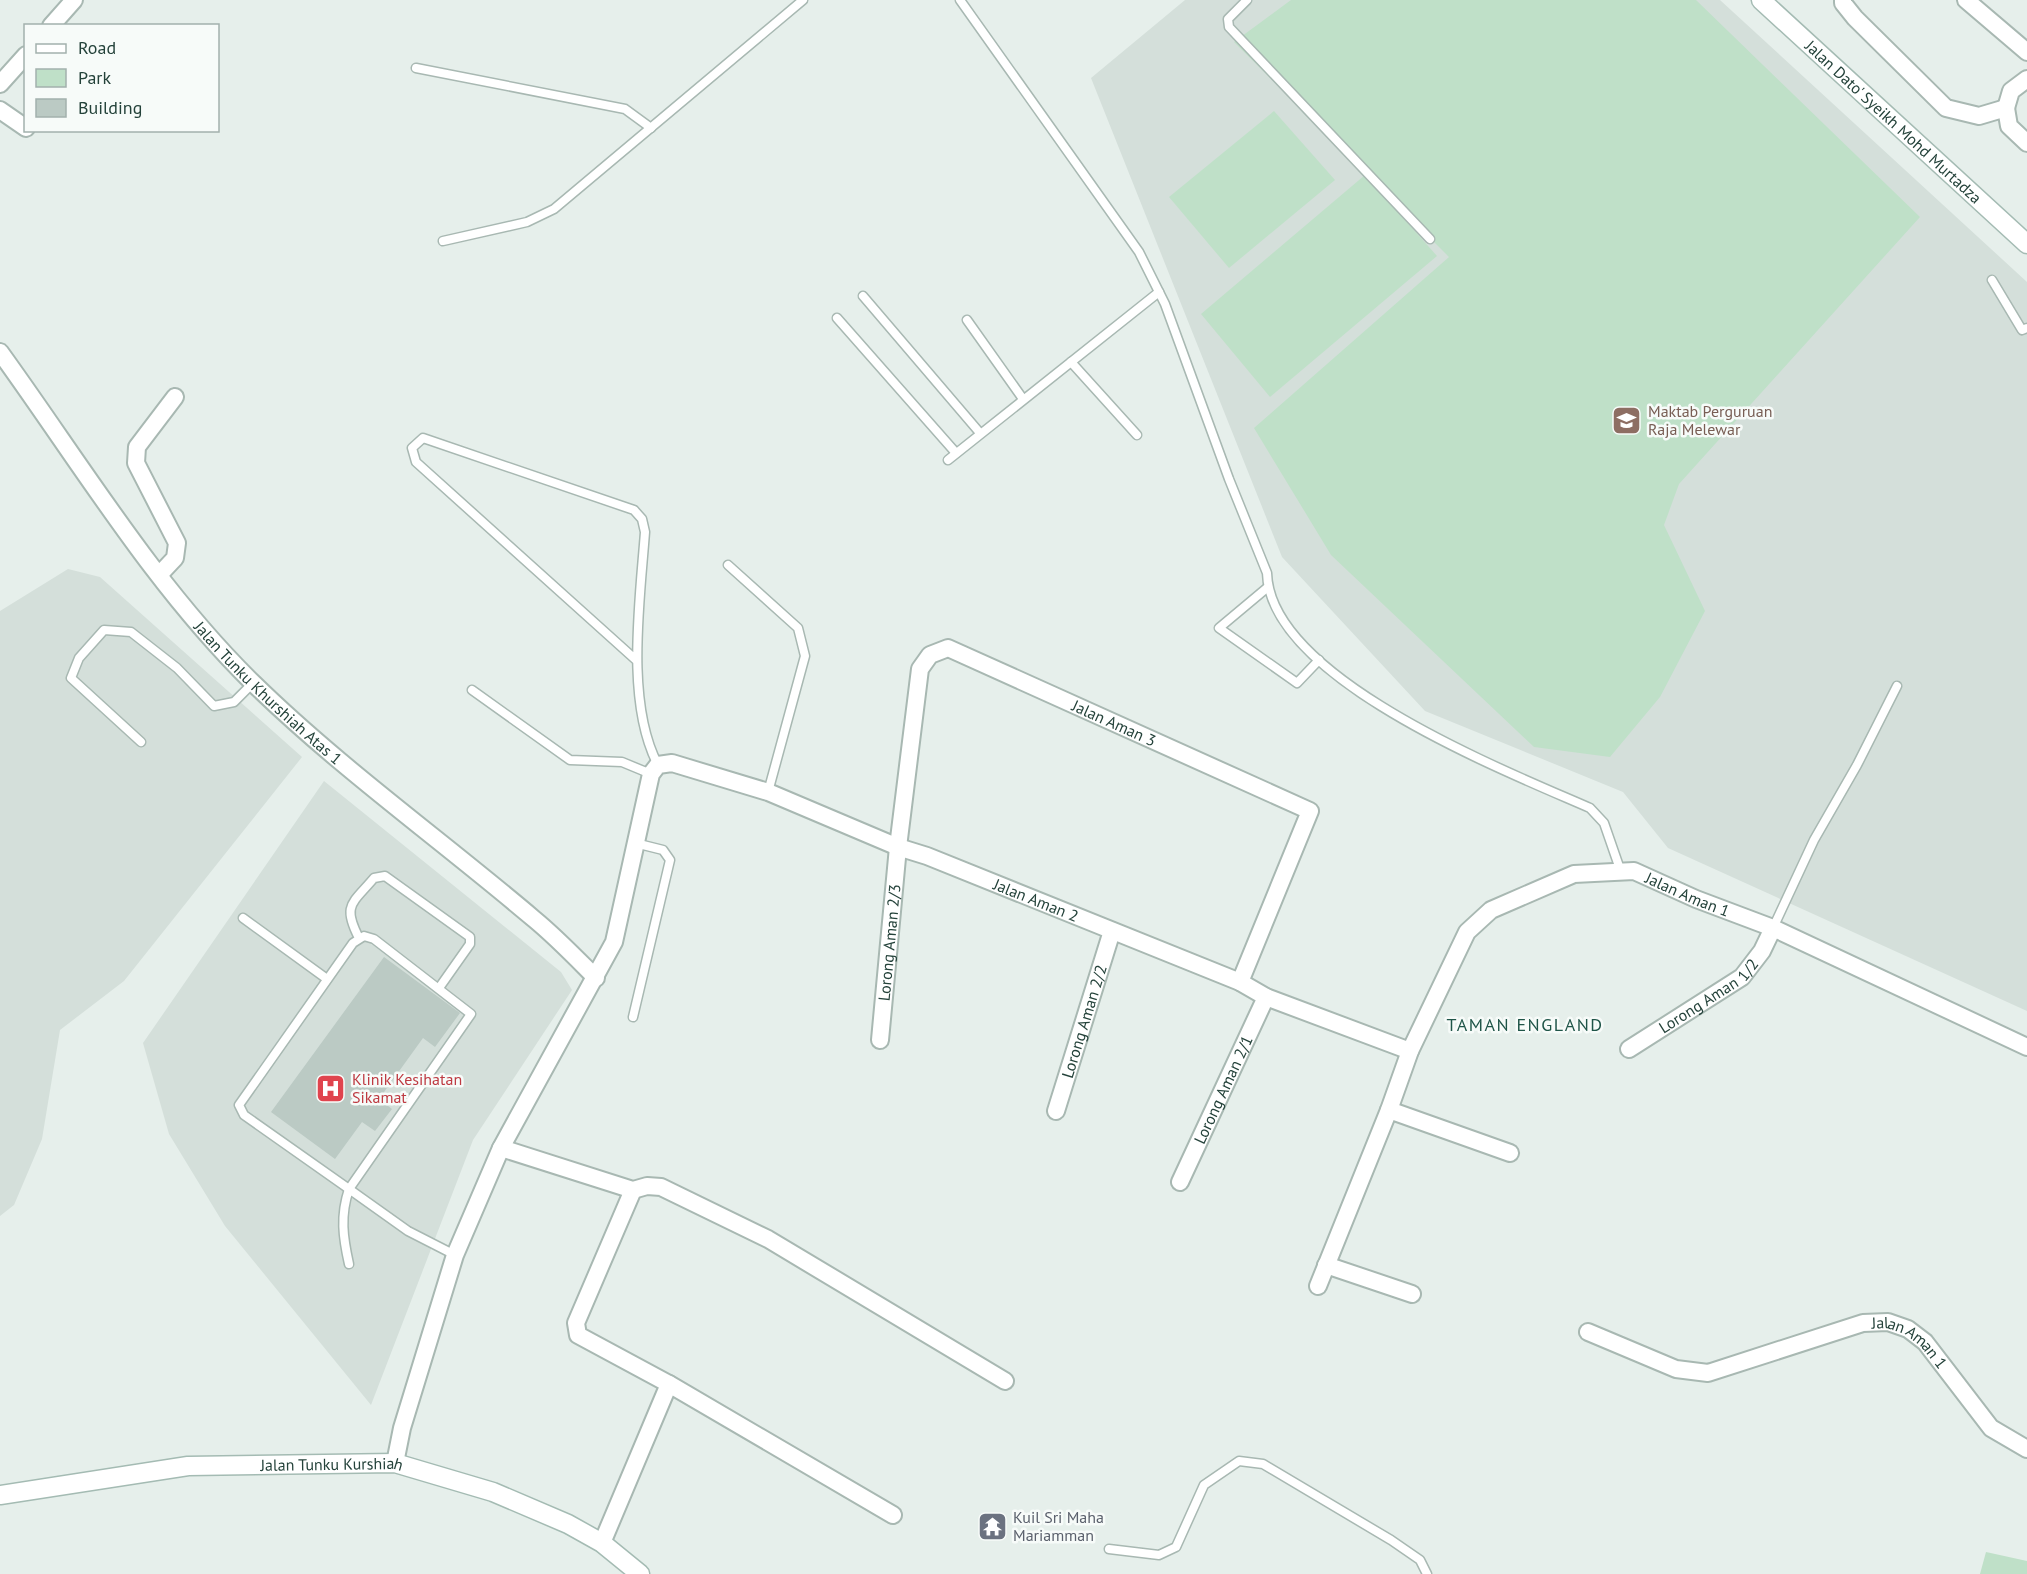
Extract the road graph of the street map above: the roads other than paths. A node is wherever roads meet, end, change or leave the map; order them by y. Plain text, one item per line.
1 (74, 0) edge
2 (803, 0) edge
3 (960, 0) edge
4 (1246, 0) edge
5 (1843, 0) edge
6 (1764, 1) edge
7 (1976, 3) edge
8 (53, 24) edge
9 (2027, 52) edge
10 (24, 57) edge
11 (416, 68) dead end
12 (2027, 79) edge
13 (0, 84) edge
14 (2006, 108) junction
15 (0, 110) edge
16 (24, 127) edge
17 (651, 128) junction
18 (2027, 143) edge
19 (1430, 239) dead end
20 (443, 241) dead end
21 (2027, 244) edge
22 (1992, 280) dead end
23 (1159, 292) junction
24 (863, 297) dead end
25 (837, 318) dead end
26 (967, 320) dead end
27 (2027, 328) edge
28 (0, 352) edge
29 (1071, 362) junction
30 (175, 397) dead end
31 (1023, 399) junction
32 (980, 433) junction
33 (1137, 435) dead end
34 (956, 453) junction
35 (948, 460) dead end
36 (728, 565) dead end
37 (159, 575) junction
38 (1268, 587) junction
39 (636, 660) junction
40 (1319, 660) junction
41 (253, 683) junction
42 (1897, 686) dead end
43 (472, 690) dead end
44 (141, 742) dead end
45 (655, 769) junction
46 (768, 792) junction
47 (635, 843) junction
48 (898, 848) junction
49 (1621, 872) junction
50 (243, 918) dead end
51 (1773, 928) junction
52 (1112, 931) junction
53 (359, 938) junction
54 (596, 978) junction
55 (327, 979) junction
56 (1240, 982) junction
57 (439, 988) junction
58 (1266, 997) junction
59 (633, 1017) dead end
60 (880, 1040) dead end
61 (2027, 1047) edge
62 (1629, 1049) dead end
63 (1410, 1051) junction
64 (1389, 1110) junction
65 (1056, 1111) dead end
66 (501, 1148) junction
67 (1510, 1153) dead end
68 (1180, 1182) dead end
69 (349, 1189) junction
70 (633, 1190) junction
71 (455, 1255) junction
72 (349, 1264) dead end
73 (1326, 1265) junction
74 (1318, 1286) dead end
75 (1412, 1294) dead end
76 (1588, 1332) dead end
77 (1005, 1381) dead end
78 (669, 1384) junction
79 (2027, 1449) edge
80 (395, 1463) junction
81 (0, 1495) edge
82 (893, 1515) dead end
83 (602, 1543) junction
84 (1109, 1549) dead end
85 (640, 1574) edge
86 (1427, 1574) edge

1 - 8 street
2 - 17 lane
3 - 23 lane
4 - 19 lane
5 - 14 street
6 - 21 main road, Jalan Dato' Syeikh Mohd Murtadza
7 - 9 street
10 - 13 street
11 - 17 lane
12 - 14 street
14 - 18 street
15 - 16 street
17 - 20 lane
22 - 27 lane
23 - 29 lane
23 - 38 lane
24 - 32 lane
25 - 34 lane
26 - 31 lane
28 - 37 street, Jalan Tunku Khurshiah Atas 1
29 - 31 lane
29 - 33 lane
30 - 37 street
31 - 32 lane
32 - 34 lane
34 - 35 lane
36 - 46 lane
37 - 41 street, Jalan Tunku Khurshiah Atas 1
38 - 40 lane
38 - 40 lane
39 - 39 lane
39 - 45 lane
40 - 49 lane
41 - 44 lane
41 - 54 street, Jalan Tunku Khurshiah Atas 1
42 - 51 lane
43 - 45 lane
45 - 46 street, Jalan Aman 2
45 - 47 street
46 - 48 street, Jalan Aman 2
47 - 54 street
47 - 59 lane
48 - 52 street, Jalan Aman 2
48 - 56 street, Jalan Aman 3
48 - 60 street, Lorong Aman 2/3
49 - 51 street, Jalan Aman 1
49 - 63 street, Jalan Aman 1
50 - 55 lane
51 - 61 street, Jalan Aman 1
51 - 62 street, Lorong Aman 1/2
52 - 56 street, Jalan Aman 2
52 - 65 street, Lorong Aman 2/2
53 - 55 lane
53 - 57 lane
53 - 57 lane
54 - 66 street
55 - 69 lane
56 - 58 street, Jalan Aman 2
57 - 69 lane
58 - 63 street, Jalan Aman 2
58 - 68 street, Lorong Aman 2/1
63 - 64 street, Jalan Aman 1
64 - 67 street
64 - 73 street, Jalan Aman 1
66 - 70 street
66 - 71 street
69 - 71 lane
69 - 72 lane
70 - 77 street
70 - 78 street
71 - 80 street
73 - 74 street, Jalan Aman 1
73 - 75 street
76 - 79 street, Jalan Aman 1
78 - 82 street
78 - 83 street
80 - 81 main road, Jalan Tunku Kurshiah
80 - 83 main road, Jalan Tunku Kurshiah
83 - 85 main road, Jalan Tunku Kurshiah
84 - 86 lane

